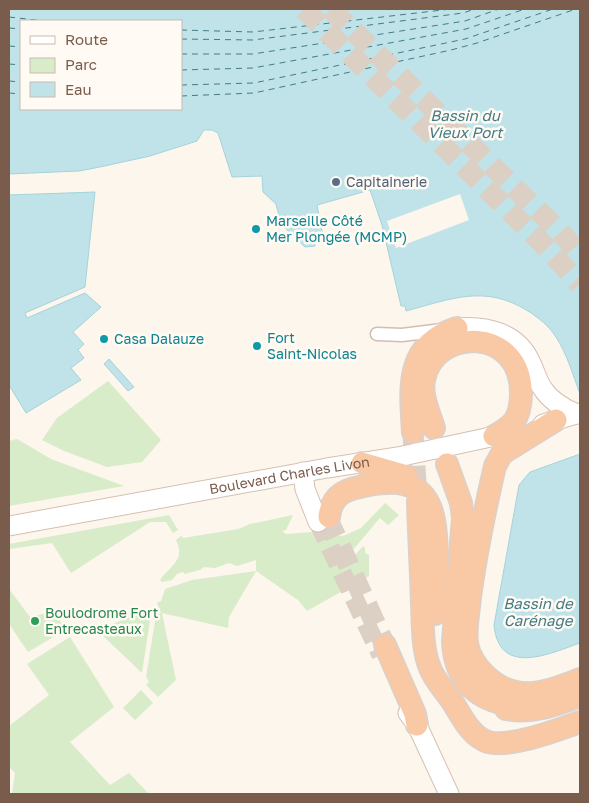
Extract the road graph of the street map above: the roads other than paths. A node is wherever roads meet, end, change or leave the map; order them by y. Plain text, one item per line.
1 (458, 328) junction
2 (377, 334) dead end
3 (402, 335) junction
4 (420, 354) junction
5 (571, 415) edge
6 (434, 428) tunnel mouth
7 (413, 432) tunnel mouth
8 (494, 436) junction
9 (362, 463) junction
10 (447, 464) dead end
11 (327, 468) junction
12 (303, 472) junction
13 (310, 501) junction
14 (418, 502) tunnel mouth
15 (324, 519) joint
16 (9, 526) edge
17 (437, 576) junction
18 (472, 582) junction
19 (453, 641) junction
20 (383, 650) tunnel mouth
21 (580, 668) edge
22 (580, 679) edge
23 (580, 687) edge
24 (487, 688) junction
25 (449, 695) junction
26 (580, 696) edge
27 (580, 708) edge
28 (465, 722) junction
29 (580, 722) edge
30 (421, 734) joint
31 (446, 787) edge

1 - 3 street
1 - 4 highway
1 - 5 main road
2 - 3 street
3 - 4 street
4 - 7 highway
5 - 8 main road, Boulevard Charles Livon
5 - 18 highway
6 - 8 highway
8 - 9 main road, Boulevard Charles Livon
9 - 11 main road, Boulevard Charles Livon
9 - 17 highway
10 - 19 highway
11 - 12 main road, Boulevard Charles Livon
11 - 13 main road
12 - 13 main road
12 - 16 main road, Boulevard Charles Livon
13 - 15 main road
14 - 25 highway
15 - 17 highway
17 - 25 highway
18 - 19 highway
18 - 24 highway
19 - 24 highway
20 - 30 highway
21 - 24 highway
22 - 24 highway
23 - 24 highway
24 - 26 highway
25 - 28 highway
27 - 28 highway
28 - 29 highway
30 - 31 main road

